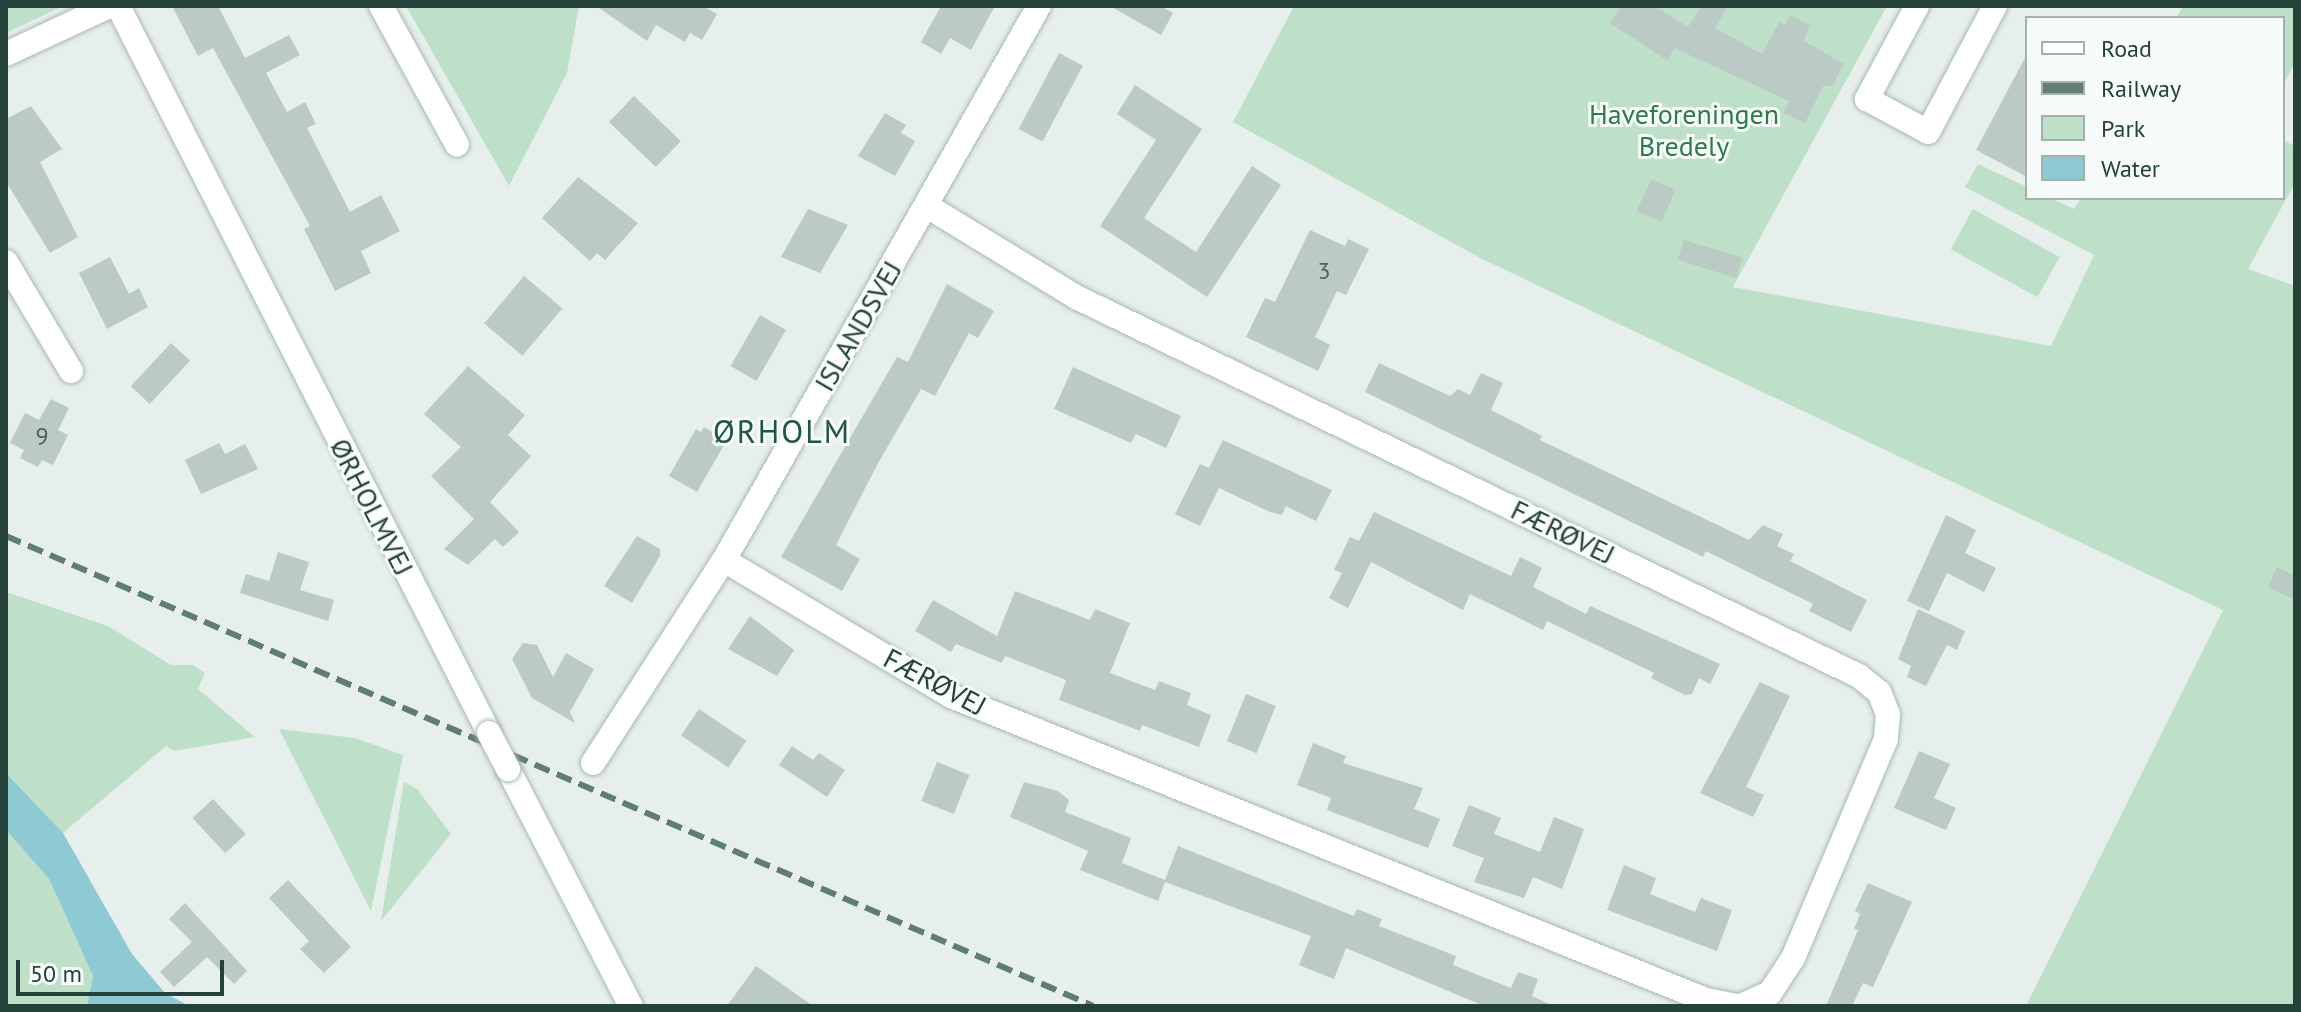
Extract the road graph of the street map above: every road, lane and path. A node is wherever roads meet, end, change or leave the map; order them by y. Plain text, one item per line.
1 (109, 6) edge
2 (118, 6) edge
3 (381, 6) edge
4 (1039, 6) edge
5 (1917, 6) edge
6 (1995, 6) edge
7 (6, 54) edge
8 (457, 145) dead end
9 (927, 206) junction
10 (6, 262) edge
11 (71, 371) dead end
12 (724, 560) junction
13 (593, 763) dead end
14 (631, 1006) edge
15 (1740, 1006) edge

1 - 7 street
2 - 14 street, ØRHOLMVEJ, bridge
3 - 8 street
4 - 9 street, ISLANDSVEJ
5 - 6 street
9 - 12 street, ISLANDSVEJ
9 - 15 street, FÆRØVEJ
10 - 11 street
12 - 13 street, ISLANDSVEJ
12 - 15 street, FÆRØVEJ

